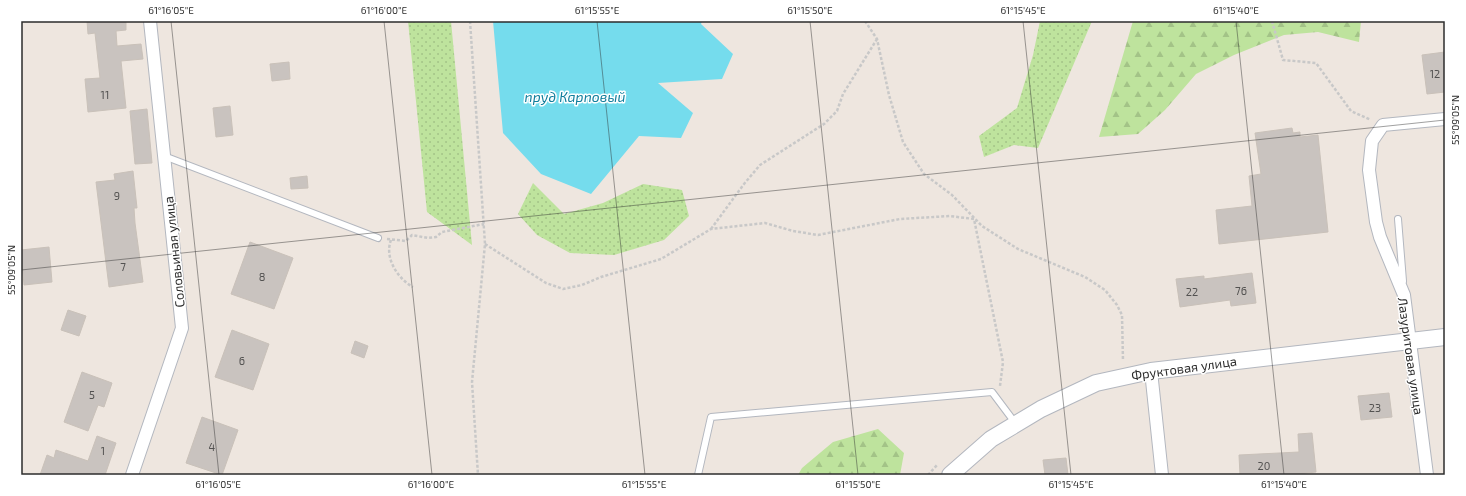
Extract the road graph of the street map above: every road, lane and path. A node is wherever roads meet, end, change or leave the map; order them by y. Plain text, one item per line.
1 (150, 21) edge
2 (470, 21) edge
3 (865, 21) edge
4 (1272, 21) edge
5 (877, 39) junction
6 (1445, 119) edge
7 (1383, 125) junction
8 (164, 156) junction
9 (974, 219) junction
10 (1398, 219) dead end
11 (484, 224) junction
12 (711, 229) junction
13 (378, 238) joint
14 (391, 240) junction
15 (485, 244) junction
16 (414, 288) dead end
17 (1404, 295) junction
18 (1445, 337) edge
19 (1409, 341) junction
20 (1123, 362) dead end
21 (1151, 371) junction
22 (999, 401) junction
23 (1016, 424) junction
24 (132, 475) edge
25 (478, 475) edge
26 (698, 475) edge
27 (950, 475) edge
28 (1162, 475) edge
29 (1427, 475) edge

1 - 8 street, Соловьиная улица
2 - 11 path
3 - 5 path
4 - 7 path
5 - 9 path
5 - 12 path
6 - 7 street
7 - 17 street, Лазуритовая улица
8 - 13 lane
8 - 24 street, Соловьиная улица
9 - 12 path
9 - 20 path
9 - 22 path
10 - 17 lane
11 - 14 path
11 - 15 path
12 - 15 path
13 - 14 path
14 - 16 path
15 - 25 path
17 - 19 street, Лазуритовая улица
18 - 19 street, Фруктовая улица
19 - 21 street, Фруктовая улица
19 - 29 street, Лазуритовая улица
21 - 23 street, Фруктовая улица
21 - 28 street
22 - 23 lane
22 - 26 lane
23 - 27 street, Фруктовая улица

